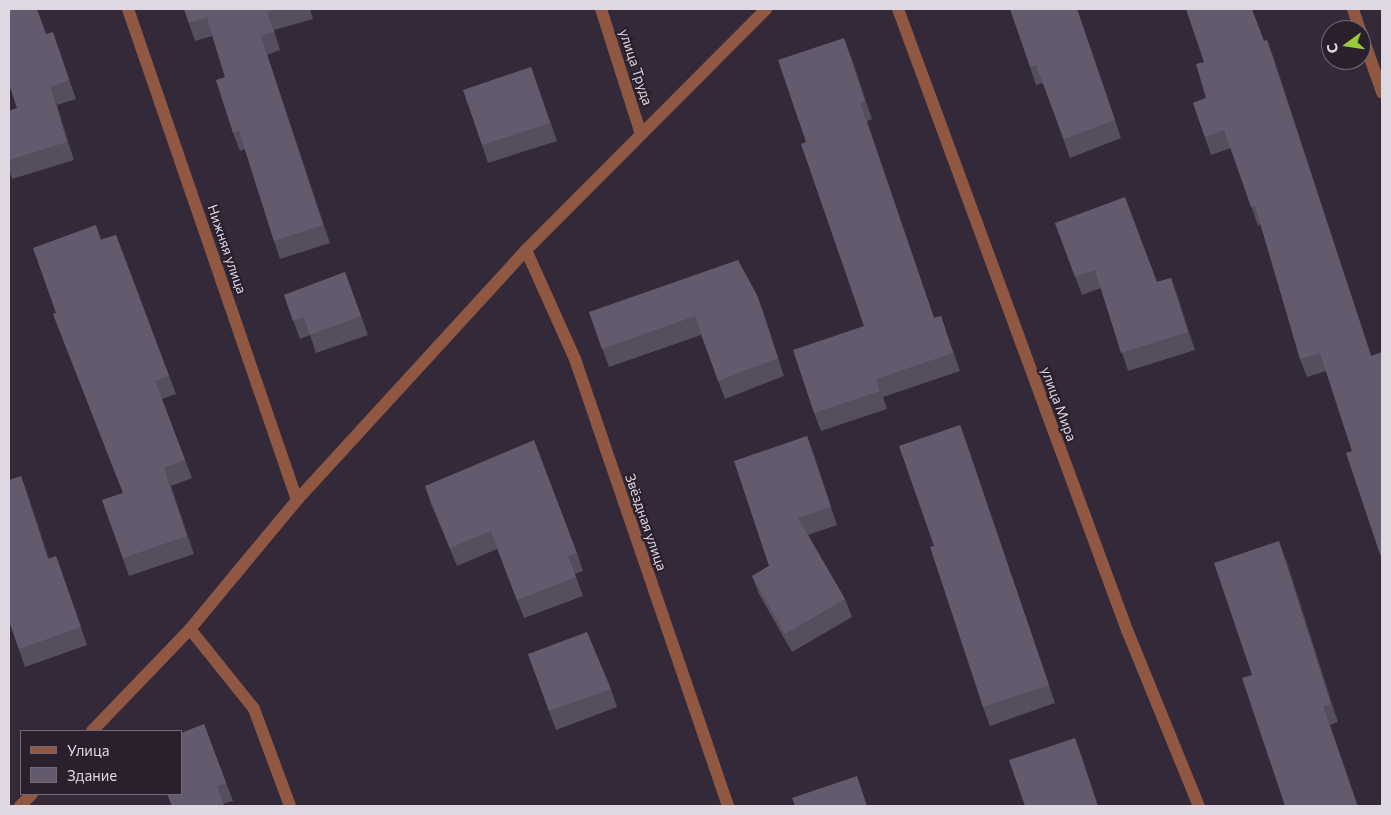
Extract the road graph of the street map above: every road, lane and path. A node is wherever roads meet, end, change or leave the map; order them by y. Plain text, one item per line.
1 (128, 9) edge
2 (601, 9) edge
3 (766, 9) edge
4 (898, 9) edge
5 (1371, 60) edge
6 (1382, 92) edge
7 (641, 134) junction
8 (526, 250) junction
9 (298, 500) junction
10 (190, 629) junction
11 (93, 730) edge
12 (31, 795) edge
13 (20, 806) edge
14 (290, 806) edge
15 (728, 806) edge
16 (1199, 806) edge

1 - 9 street, Нижняя улица
2 - 7 street, улица Труда
3 - 7 street
4 - 16 street, улица Мира
5 - 6 street
7 - 8 street
8 - 9 street
8 - 15 street, Звёздная улица
9 - 10 street
10 - 11 street
10 - 14 street
12 - 13 street

